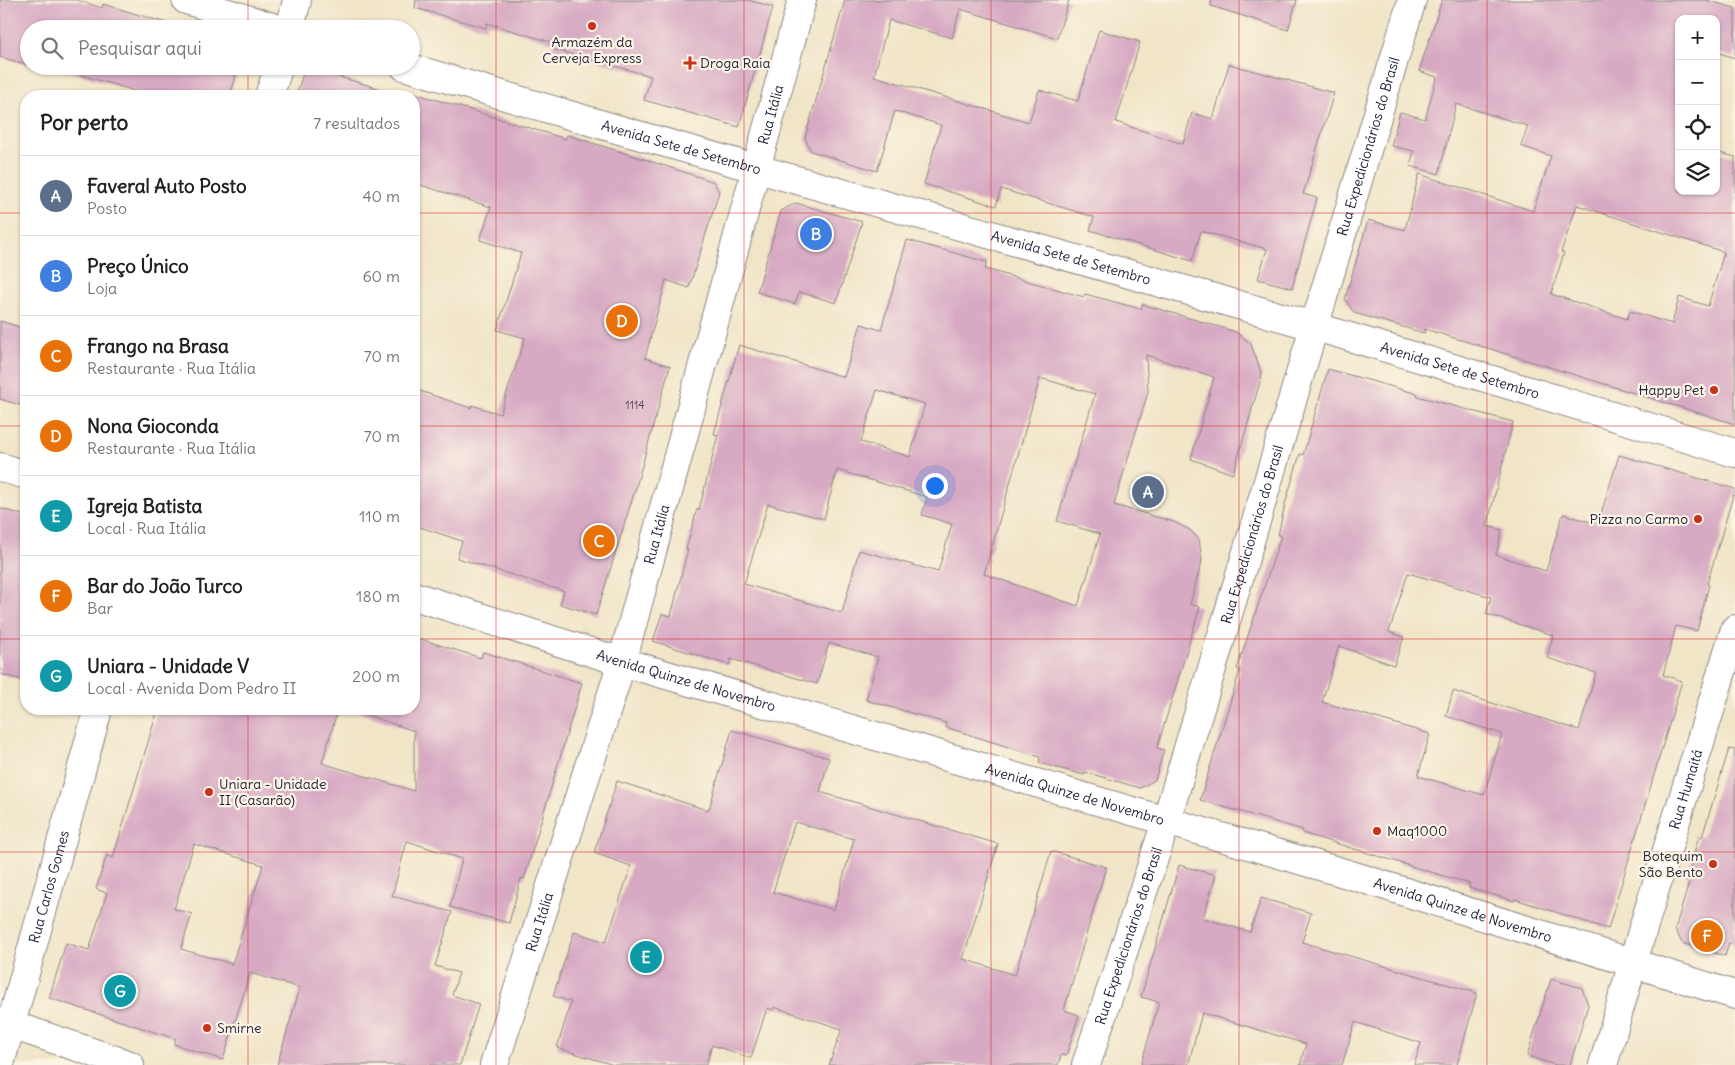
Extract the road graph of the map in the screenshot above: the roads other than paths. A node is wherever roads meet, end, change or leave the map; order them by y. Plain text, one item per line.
1 (186, 0) edge
2 (298, 0) edge
3 (802, 0) edge
4 (1412, 0) edge
5 (250, 20) edge
6 (292, 20) edge
7 (420, 71) edge
8 (276, 75) edge
9 (271, 90) edge
10 (756, 168) junction
11 (1313, 326) junction
12 (1735, 453) edge
13 (0, 467) edge
14 (20, 473) edge
15 (420, 598) edge
16 (1735, 629) edge
17 (622, 662) junction
18 (96, 715) edge
19 (1166, 822) junction
20 (1633, 964) junction
21 (1735, 995) edge
22 (6, 1023) edge
23 (0, 1064) edge
24 (130, 1065) edge
25 (494, 1065) edge
26 (1086, 1065) edge
27 (1603, 1065) edge

1 - 5 street
2 - 6 street
3 - 10 street, Rua Itália
4 - 11 street, Rua Expedicionários do Brasil
7 - 10 street, Avenida Sete de Setembro
8 - 9 street
10 - 11 street, Avenida Sete de Setembro
10 - 17 street, Rua Itália
11 - 12 street, Avenida Sete de Setembro
11 - 19 street, Rua Expedicionários do Brasil
13 - 14 street
15 - 17 street, Avenida Quinze de Novembro
16 - 20 street, Rua Humaitá
17 - 19 street, Avenida Quinze de Novembro
17 - 25 street, Rua Itália
18 - 22 street, Rua Carlos Gomes
19 - 20 street, Avenida Quinze de Novembro
19 - 26 street, Rua Expedicionários do Brasil
20 - 21 street, Avenida Quinze de Novembro
20 - 27 street, Rua Humaitá
22 - 23 street, Rua Carlos Gomes
22 - 24 street

